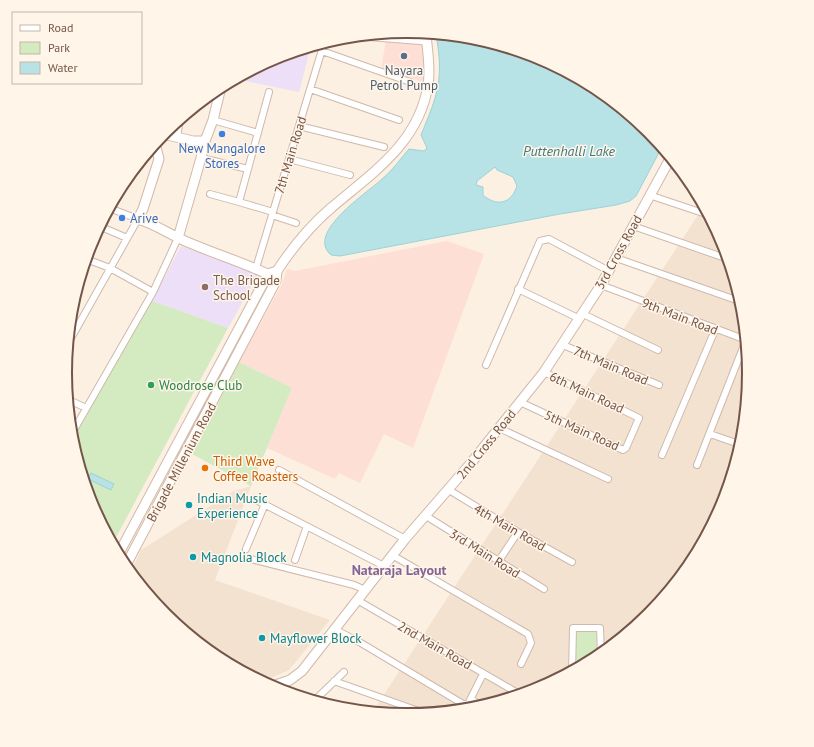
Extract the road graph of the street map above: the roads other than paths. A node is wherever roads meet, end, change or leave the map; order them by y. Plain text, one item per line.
1 (426, 39) edge
2 (323, 48) edge
3 (322, 52) junction
4 (410, 82) dead end
5 (310, 89) junction
6 (269, 92) dead end
7 (219, 97) edge
8 (213, 120) junction
9 (399, 120) dead end
10 (299, 126) junction
11 (178, 128) edge
12 (258, 133) junction
13 (170, 136) edge
14 (177, 137) junction
15 (205, 141) junction
16 (384, 147) dead end
17 (157, 150) edge
18 (202, 158) junction
19 (289, 159) junction
20 (668, 162) edge
21 (248, 170) junction
22 (350, 175) dead end
23 (210, 194) dead end
24 (649, 195) junction
25 (239, 202) junction
26 (114, 210) edge
27 (701, 212) edge
28 (273, 213) junction
29 (138, 219) junction
30 (296, 223) dead end
31 (633, 226) junction
32 (104, 228) edge
33 (127, 238) junction
34 (178, 238) junction
35 (721, 257) edge
36 (616, 258) junction
37 (91, 261) edge
38 (110, 268) junction
39 (256, 268) junction
40 (609, 271) junction
41 (274, 275) junction
42 (601, 285) junction
43 (518, 289) junction
44 (153, 292) junction
45 (734, 299) edge
46 (582, 317) junction
47 (715, 330) junction
48 (74, 333) edge
49 (741, 338) edge
50 (563, 344) junction
51 (658, 350) dead end
52 (742, 354) edge
53 (486, 365) dead end
54 (544, 372) junction
55 (659, 385) dead end
56 (73, 402) edge
57 (520, 402) junction
58 (86, 408) junction
59 (630, 412) joint
60 (76, 426) edge
61 (499, 428) junction
62 (710, 434) junction
63 (735, 443) edge
64 (662, 455) dead end
65 (697, 466) dead end
66 (279, 470) dead end
67 (608, 479) dead end
68 (449, 490) junction
69 (254, 499) dead end
70 (265, 504) junction
71 (426, 516) junction
72 (307, 526) junction
73 (518, 532) junction
74 (405, 539) junction
75 (121, 549) edge
76 (246, 549) dead end
77 (392, 555) junction
78 (243, 557) dead end
79 (128, 560) edge
80 (295, 560) dead end
81 (498, 562) junction
82 (572, 562) dead end
83 (384, 566) junction
84 (365, 590) junction
85 (544, 590) dead end
86 (357, 600) junction
87 (334, 628) junction
88 (601, 647) edge
89 (521, 664) dead end
90 (572, 665) edge
91 (344, 672) dead end
92 (483, 674) junction
93 (334, 681) junction
94 (279, 683) edge
95 (514, 691) edge
96 (318, 697) edge
97 (468, 702) junction
98 (472, 703) edge
99 (412, 709) edge

1 - 41 street
2 - 3 street, 7th Main Road
3 - 4 street
3 - 5 street, 7th Main Road
5 - 9 street
5 - 10 street, 7th Main Road
6 - 12 street
7 - 8 street
8 - 12 street
8 - 15 street
10 - 16 street
10 - 19 street, 7th Main Road
11 - 14 street
12 - 21 street
13 - 14 street
14 - 15 street
15 - 18 street
17 - 29 street
18 - 21 street
18 - 34 street
19 - 22 street
19 - 28 street, 7th Main Road
20 - 24 street, 3rd Cross Road
21 - 25 street
23 - 25 street
24 - 27 street
24 - 31 street, 3rd Cross Road
25 - 28 street
26 - 29 street
28 - 30 street
28 - 39 street, 7th Main Road
29 - 33 street
29 - 34 street
31 - 35 street
31 - 36 street, 3rd Cross Road
32 - 33 street
33 - 38 street
34 - 39 street
34 - 44 street
36 - 40 street, 3rd Cross Road
36 - 45 street
37 - 38 street
38 - 44 street
38 - 48 street
39 - 41 street
40 - 42 street, 3rd Cross Road
40 - 43 street
41 - 75 street
41 - 79 street, Brigade Millenium Road
42 - 46 street, 3rd Cross Road
42 - 47 street, 9th Main Road
43 - 46 street
43 - 53 street
44 - 58 street
46 - 50 street, 3rd Cross Road
46 - 51 street
47 - 49 street, 9th Main Road
47 - 64 street
50 - 54 street, 2nd Cross Road
50 - 55 street, 7th Main Road
52 - 62 street, 9th Main Road
54 - 57 street, 2nd Cross Road
54 - 59 street, 6th Main Road
56 - 58 street
57 - 59 street, 5th Main Road
57 - 61 street, 2nd Cross Road
58 - 60 street
61 - 67 street
61 - 68 street, 2nd Cross Road
62 - 63 street
62 - 65 street, 9th Main Road
66 - 74 street
68 - 71 street, 2nd Cross Road
68 - 73 street, 4th Main Road
69 - 70 street
70 - 72 street
70 - 76 street
71 - 74 street, 2nd Cross Road
71 - 81 street, 3rd Main Road
72 - 80 street
72 - 83 street
73 - 81 street
73 - 82 street, 4th Main Road
74 - 77 street, 2nd Cross Road
77 - 83 street, 2nd Cross Road
77 - 89 street
78 - 84 street
81 - 85 street, 3rd Main Road
83 - 84 street, 2nd Cross Road
84 - 86 street, 2nd Cross Road
86 - 87 street, 2nd Cross Road
86 - 92 street, 2nd Main Road
87 - 94 street, 2nd Cross Road
87 - 97 street
88 - 90 street
91 - 93 street
92 - 95 street, 2nd Main Road
92 - 97 street
93 - 96 street
93 - 99 street
97 - 98 street

